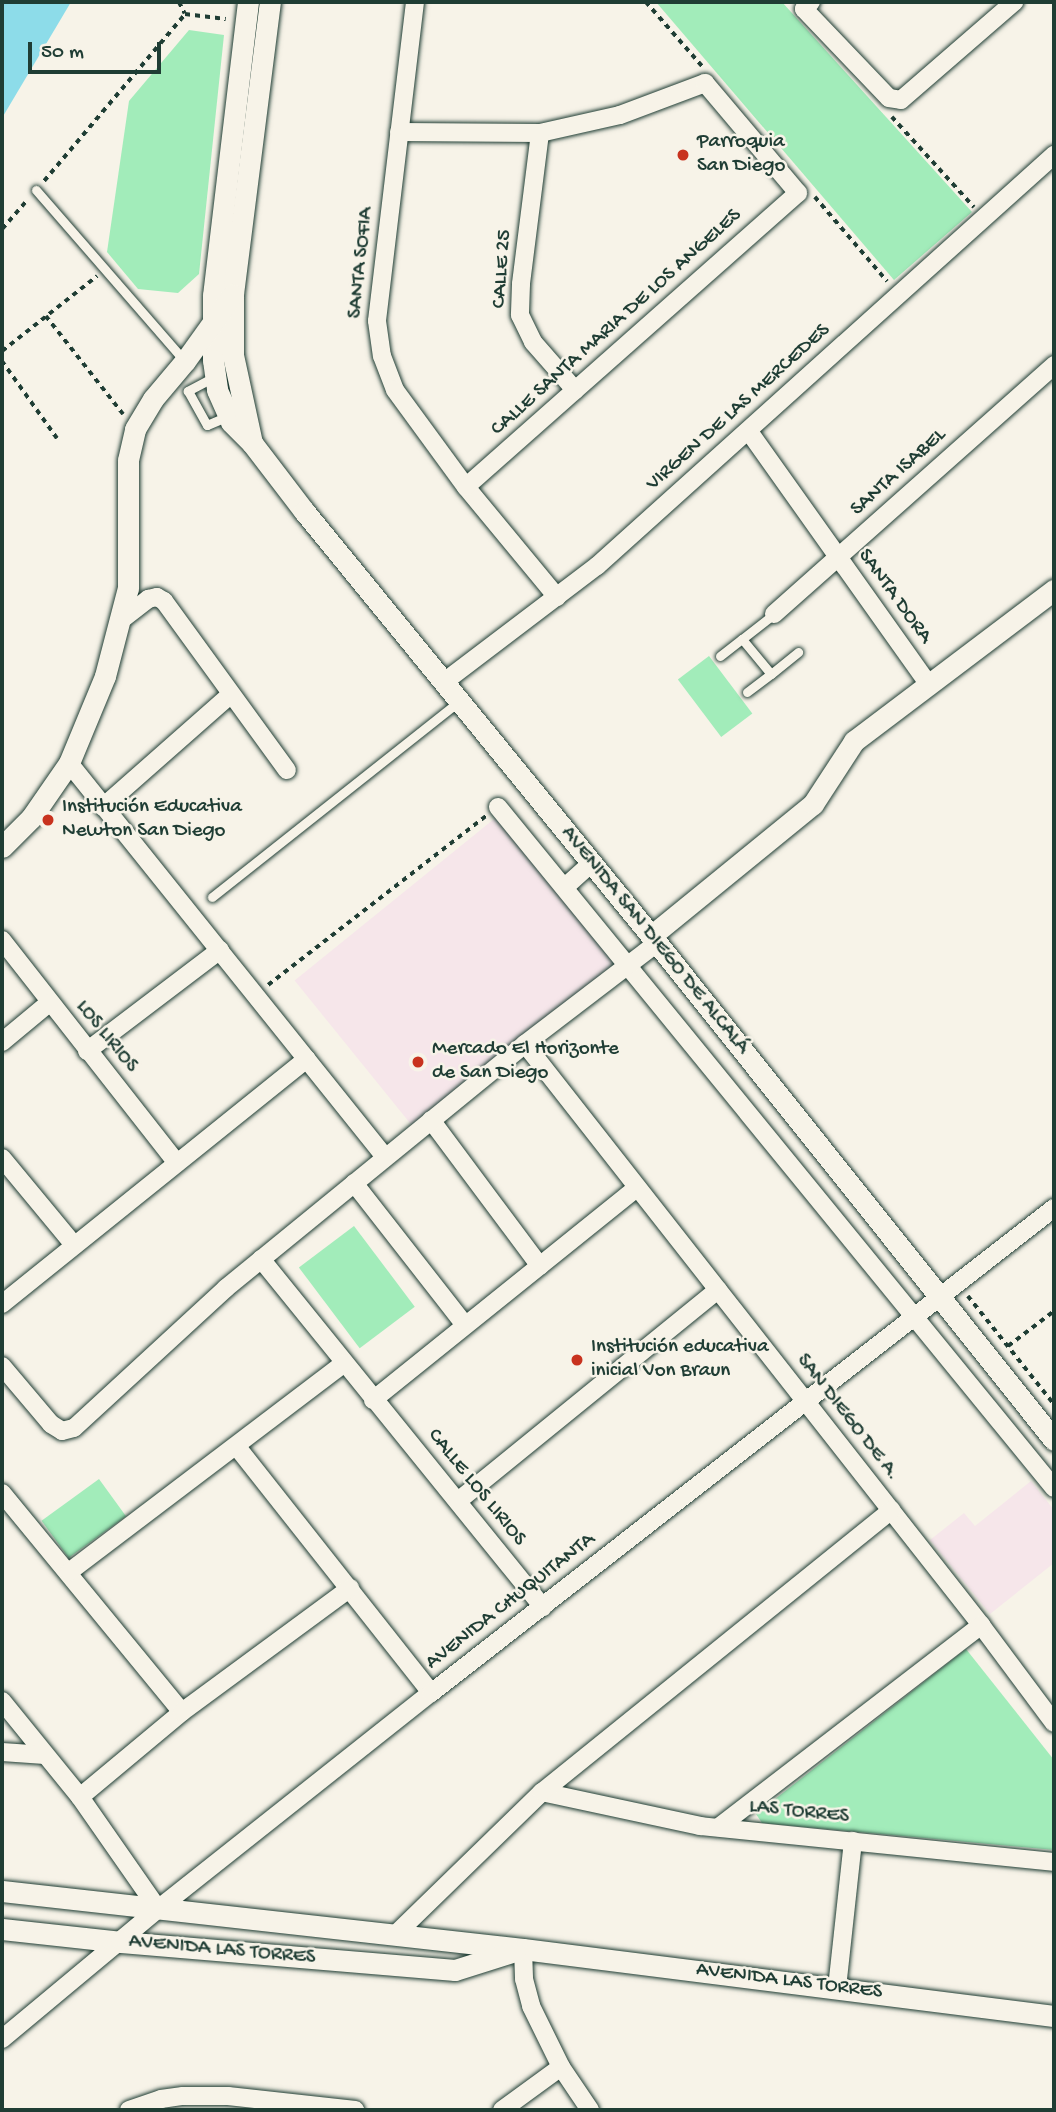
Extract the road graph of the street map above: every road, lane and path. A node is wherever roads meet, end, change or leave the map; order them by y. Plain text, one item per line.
1 (179, 2) edge
2 (270, 2) edge
3 (415, 2) edge
4 (646, 2) edge
5 (1014, 2) edge
6 (807, 5) edge
7 (247, 11) edge
8 (185, 14) junction
9 (705, 82) junction
10 (399, 132) junction
11 (540, 133) junction
12 (1054, 155) edge
13 (36, 190) junction
14 (798, 193) junction
15 (2, 229) edge
16 (104, 271) junction
17 (898, 293) junction
18 (233, 294) junction
19 (46, 316) junction
20 (212, 322) junction
21 (2, 351) edge
22 (2, 361) edge
23 (1054, 365) edge
24 (182, 376) junction
25 (215, 376) junction
26 (575, 390) junction
27 (229, 416) junction
28 (135, 429) junction
29 (750, 433) junction
30 (57, 438) dead end
31 (252, 443) junction
32 (466, 487) junction
33 (837, 558) junction
34 (1054, 590) edge
35 (557, 597) junction
36 (774, 614) joint
37 (120, 621) junction
38 (742, 639) junction
39 (798, 652) dead end
40 (720, 656) dead end
41 (771, 674) junction
42 (444, 682) junction
43 (929, 685) junction
44 (747, 692) dead end
45 (230, 695) junction
46 (460, 701) junction
47 (69, 763) junction
48 (288, 770) dead end
49 (103, 807) junction
50 (498, 807) joint
51 (2, 847) edge
52 (592, 863) junction
53 (565, 887) junction
54 (212, 897) dead end
55 (2, 940) edge
56 (654, 940) junction
57 (219, 950) junction
58 (629, 965) junction
59 (255, 995) junction
60 (49, 1003) junction
61 (2, 1042) edge
62 (524, 1044) junction
63 (87, 1051) junction
64 (307, 1059) junction
65 (431, 1120) junction
66 (385, 1157) junction
67 (2, 1158) edge
68 (176, 1162) junction
69 (354, 1183) junction
70 (637, 1188) junction
71 (1054, 1208) edge
72 (74, 1245) junction
73 (261, 1259) junction
74 (540, 1266) junction
75 (962, 1287) dead end
76 (718, 1290) junction
77 (940, 1298) junction
78 (2, 1304) edge
79 (1054, 1311) edge
80 (916, 1316) junction
81 (465, 1325) junction
82 (1008, 1346) junction
83 (344, 1363) junction
84 (2, 1366) edge
85 (373, 1400) junction
86 (804, 1400) junction
87 (1054, 1404) edge
88 (1054, 1440) edge
89 (237, 1447) junction
90 (1054, 1488) edge
91 (2, 1493) edge
92 (458, 1501) junction
93 (891, 1510) junction
94 (69, 1572) junction
95 (350, 1588) junction
96 (543, 1607) junction
97 (981, 1625) junction
98 (431, 1693) junction
99 (2, 1701) edge
100 (182, 1712) junction
101 (1054, 1723) edge
102 (2, 1752) edge
103 (45, 1755) junction
104 (542, 1792) junction
105 (80, 1797) junction
106 (719, 1827) junction
107 (853, 1841) junction
108 (1054, 1862) edge
109 (2, 1891) edge
110 (158, 1909) junction
111 (2, 1929) edge
112 (396, 1934) junction
113 (121, 1942) junction
114 (523, 1949) junction
115 (836, 1987) junction
116 (1054, 2016) edge
117 (2, 2039) edge
118 (561, 2067) junction
119 (129, 2110) edge
120 (355, 2110) edge
121 (502, 2110) edge
122 (590, 2110) edge

1 - 8 path
2 - 18 street, AVENIDA SAN DIEGO DE ALCALÁ
3 - 10 street, SANTA SOFIA
4 - 9 path
5 - 6 street
7 - 8 path
7 - 20 street, AVENIDA SAN DIEGO DE ALCALÁ
8 - 13 path
9 - 11 street
9 - 14 street
10 - 11 street
10 - 32 street, SANTA SOFIA
11 - 26 street, CALLE 25
12 - 17 street, VIRGEN DE LAS MERCEDES
13 - 15 path
13 - 16 lane
14 - 17 path
14 - 26 street, CALLE SANTA MARIA DE LOS ANGELES
16 - 19 path
16 - 24 lane
17 - 29 street, VIRGEN DE LAS MERCEDES
18 - 20 street
18 - 31 street, AVENIDA SAN DIEGO DE ALCALÁ
19 - 21 path
19 - 28 path
20 - 24 street
20 - 25 street, AVENIDA SAN DIEGO DE ALCALÁ
22 - 30 path
23 - 33 street, SANTA ISABEL
24 - 25 lane
24 - 27 lane
24 - 28 street
25 - 27 street, AVENIDA SAN DIEGO DE ALCALÁ
26 - 32 street, CALLE SANTA MARIA DE LOS ANGELES
27 - 31 street, AVENIDA SAN DIEGO DE ALCALÁ
28 - 37 street
29 - 33 street, SANTA DORA
29 - 35 street, VIRGEN DE LAS MERCEDES
31 - 42 street, AVENIDA SAN DIEGO DE ALCALÁ
32 - 35 street, SANTA SOFIA
33 - 36 street, SANTA ISABEL
33 - 43 street, SANTA DORA
34 - 43 street
35 - 42 street, VIRGEN DE LAS MERCEDES
36 - 38 lane
37 - 45 street
37 - 47 street
38 - 40 lane
38 - 41 lane
39 - 41 lane
41 - 44 lane
42 - 46 street, AVENIDA SAN DIEGO DE ALCALÁ
43 - 56 street
45 - 48 street
45 - 49 street
46 - 52 street, AVENIDA SAN DIEGO DE ALCALÁ
46 - 54 lane
47 - 49 street
47 - 51 street
49 - 57 street
50 - 53 street, AVENIDA SAN DIEGO DE ALCALÁ
50 - 59 path
52 - 53 street
52 - 56 street, AVENIDA SAN DIEGO DE ALCALÁ
53 - 58 street, AVENIDA SAN DIEGO DE ALCALÁ
55 - 60 street, LOS LIRIOS
56 - 58 street
56 - 77 street, AVENIDA SAN DIEGO DE ALCALÁ
57 - 59 street
57 - 63 street
58 - 62 street
58 - 80 street, AVENIDA SAN DIEGO DE ALCALÁ
59 - 64 street
60 - 61 street
60 - 63 street, LOS LIRIOS
62 - 65 street
62 - 70 street, SAN DIEGO DE A.
63 - 68 street, LOS LIRIOS
64 - 66 street
64 - 68 street
65 - 66 street
65 - 74 street
66 - 69 street
67 - 72 street
68 - 72 street
69 - 73 street
69 - 81 street
70 - 74 street
70 - 76 street, SAN DIEGO DE A.
71 - 77 street, AVENIDA CHUQUITANTA
72 - 78 street
73 - 83 street, CALLE LOS LIRIOS
73 - 84 street
74 - 81 street
75 - 82 path
76 - 86 street, SAN DIEGO DE A.
76 - 92 street
77 - 80 street, AVENIDA CHUQUITANTA
77 - 88 street, AVENIDA SAN DIEGO DE ALCALÁ
79 - 82 path
80 - 86 street, AVENIDA CHUQUITANTA
80 - 90 street, AVENIDA SAN DIEGO DE ALCALÁ
81 - 85 street
82 - 87 path
83 - 85 street, CALLE LOS LIRIOS
83 - 89 street
85 - 92 street, CALLE LOS LIRIOS
86 - 93 street, SAN DIEGO DE A.
86 - 96 street, AVENIDA CHUQUITANTA
89 - 94 street
89 - 95 street
91 - 94 street
92 - 96 street, CALLE LOS LIRIOS
93 - 97 street, SAN DIEGO DE A.
93 - 104 street
94 - 100 street
95 - 98 street
95 - 100 street
96 - 98 street, AVENIDA CHUQUITANTA
97 - 101 street, SAN DIEGO DE A.
97 - 106 street
98 - 110 street, AVENIDA CHUQUITANTA
99 - 103 street
100 - 105 street
102 - 103 street
103 - 105 street
104 - 106 street, LAS TORRES
104 - 112 street
105 - 110 street
106 - 107 street, LAS TORRES
107 - 108 street, LAS TORRES
107 - 115 street
109 - 110 street, AVENIDA LAS TORRES
110 - 112 street, AVENIDA LAS TORRES
110 - 113 street, AVENIDA CHUQUITANTA
111 - 113 street, AVENIDA LAS TORRES
112 - 114 street, AVENIDA LAS TORRES
113 - 114 street, AVENIDA LAS TORRES
113 - 117 street, AVENIDA CHUQUITANTA
114 - 115 street, AVENIDA LAS TORRES
114 - 118 street
115 - 116 street, AVENIDA LAS TORRES
118 - 121 street
118 - 122 street
119 - 120 street

